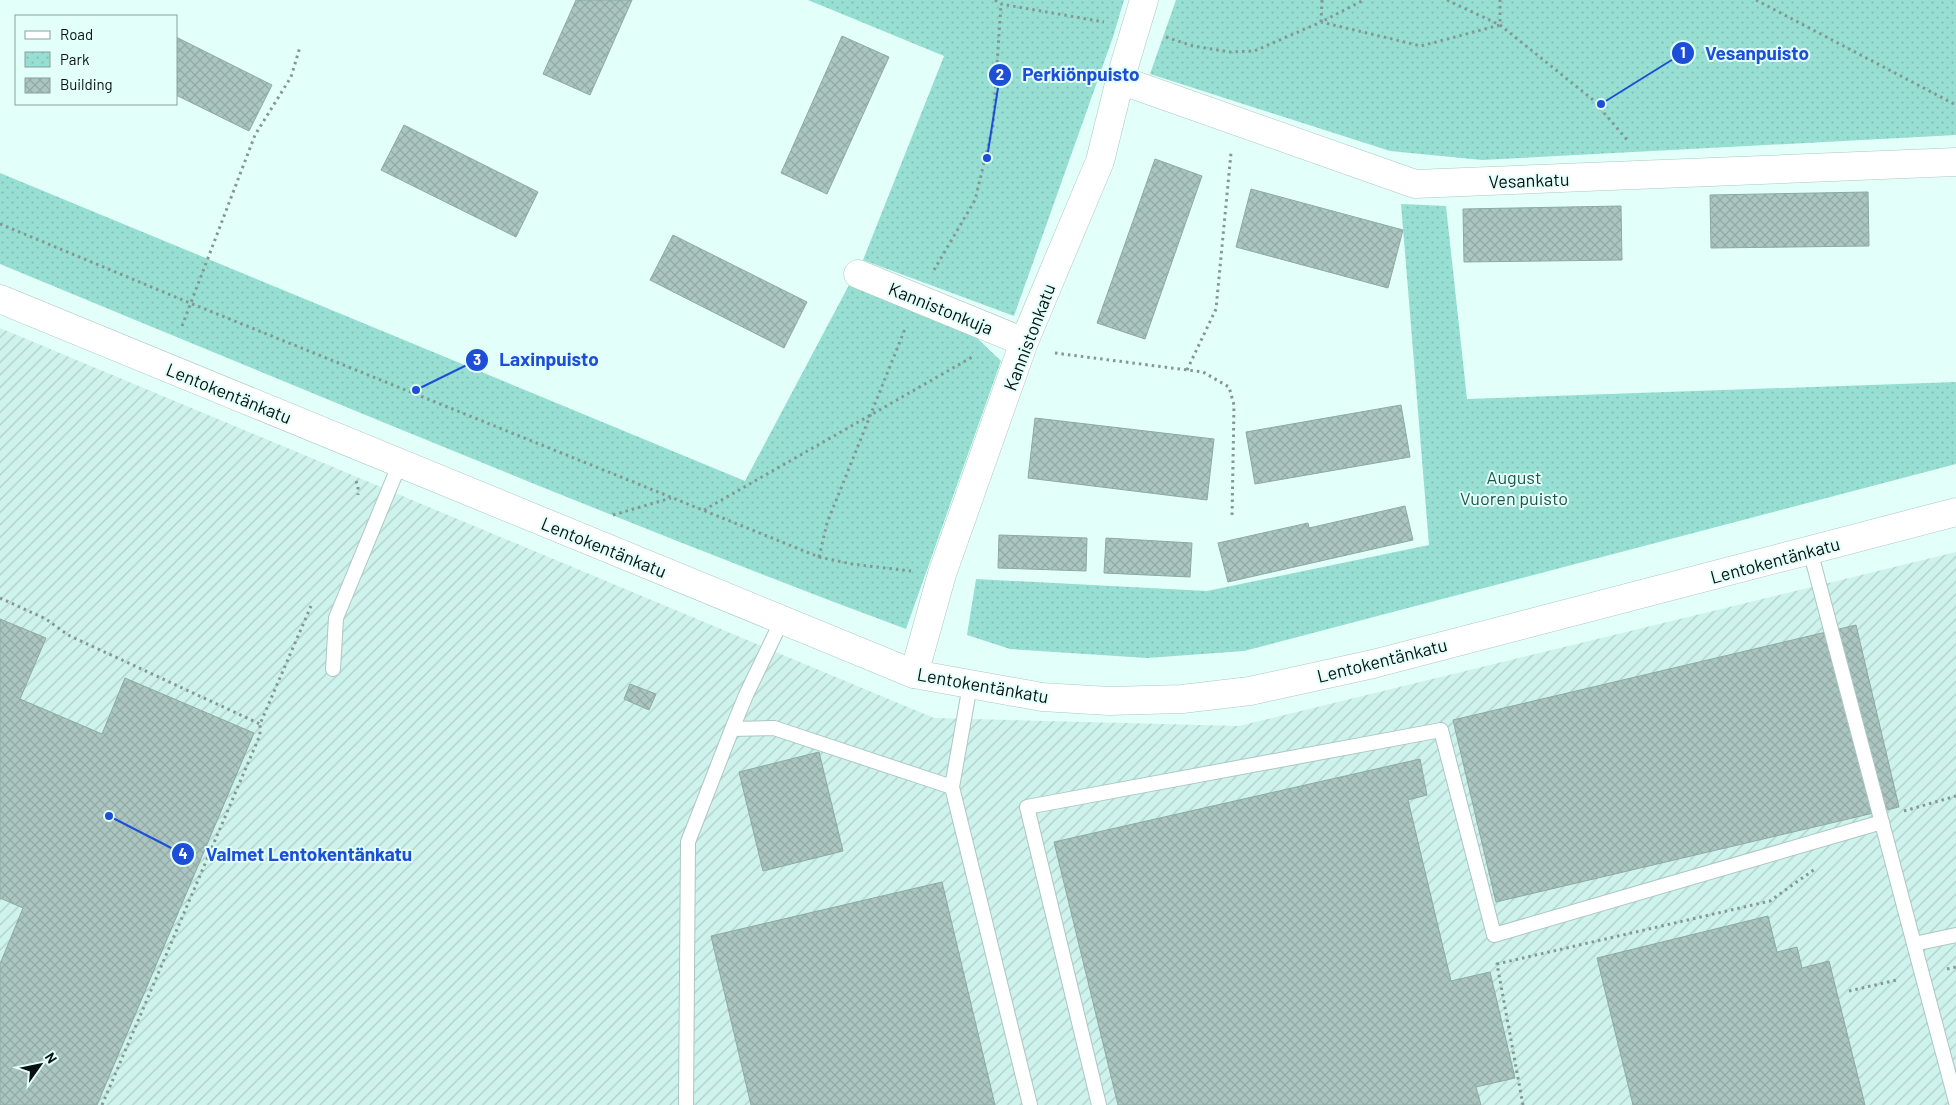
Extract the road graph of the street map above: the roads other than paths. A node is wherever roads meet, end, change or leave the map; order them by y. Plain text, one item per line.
1 (1144, 0) edge
2 (1120, 80) junction
3 (1956, 162) edge
4 (858, 274) dead end
5 (0, 299) edge
6 (1016, 341) junction
7 (400, 463) junction
8 (1956, 512) edge
9 (1810, 550) junction
10 (782, 620) junction
11 (332, 669) dead end
12 (914, 674) junction
13 (970, 684) junction
14 (732, 729) junction
15 (952, 787) junction
16 (1882, 822) junction
17 (1956, 935) edge
18 (1914, 944) junction
19 (1956, 1102) edge
20 (686, 1105) edge
21 (1030, 1105) edge
22 (1098, 1105) edge

1 - 2 street, Kannistonkatu
2 - 3 street, Vesankatu
2 - 6 street, Kannistonkatu
4 - 6 street, Kannistonkuja
5 - 7 street, Lentokentänkatu
6 - 12 street, Kannistonkatu
7 - 10 street, Lentokentänkatu
7 - 11 lane
8 - 9 street, Lentokentänkatu
9 - 13 street, Lentokentänkatu
9 - 16 lane
10 - 12 street, Lentokentänkatu
10 - 14 lane
12 - 13 street, Lentokentänkatu
13 - 15 lane
14 - 15 lane
14 - 20 lane
15 - 21 lane
16 - 18 lane
16 - 22 lane
17 - 18 lane
18 - 19 lane

